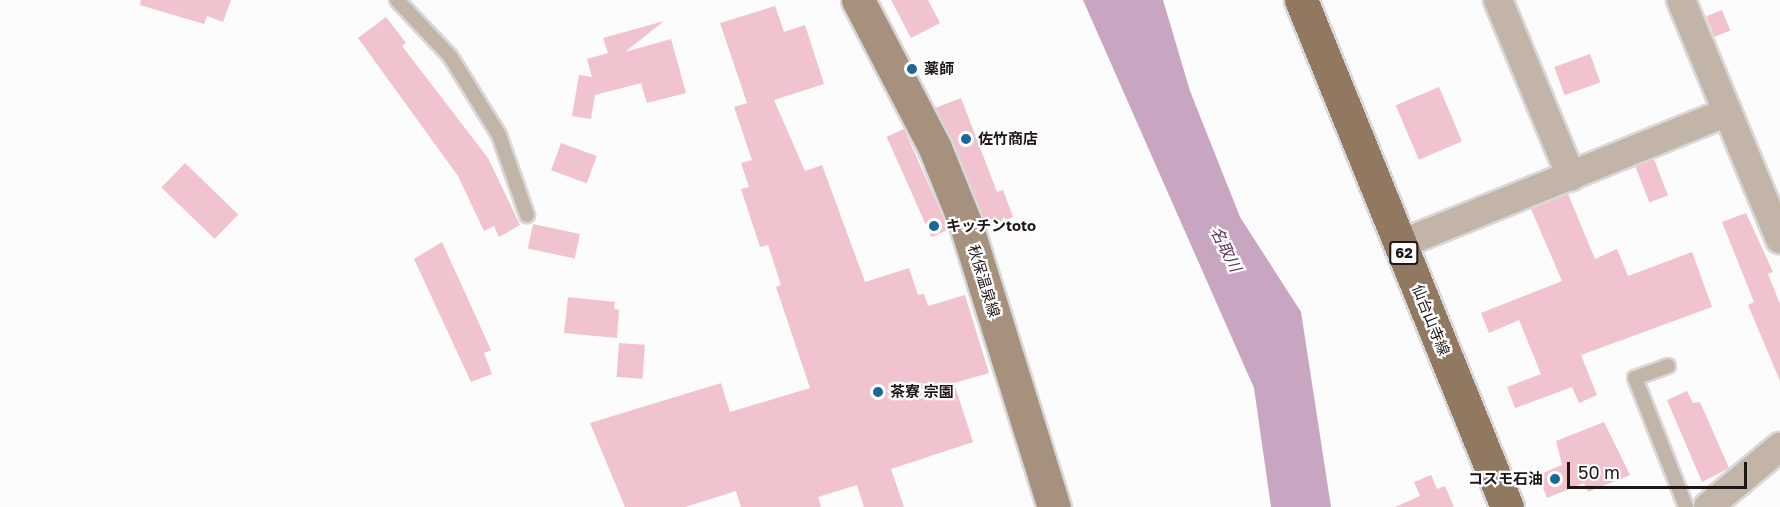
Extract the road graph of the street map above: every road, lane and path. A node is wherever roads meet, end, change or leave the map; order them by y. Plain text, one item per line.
1 (397, 0) edge
2 (858, 0) edge
3 (1301, 0) edge
4 (1498, 0) edge
5 (1681, 0) edge
6 (1727, 112) junction
7 (1571, 176) junction
8 (527, 215) dead end
9 (1780, 239) edge
10 (1401, 244) junction
11 (1668, 366) dead end
12 (1780, 447) edge
13 (1054, 507) edge
14 (1508, 507) edge
15 (1686, 507) edge
16 (1708, 507) edge

1 - 8 lane
2 - 13 main road, 秋保温泉線
3 - 10 main road, 仙台山寺線 / 62
4 - 7 street
5 - 6 street
6 - 7 street
6 - 9 street
7 - 10 street
10 - 14 main road, 仙台山寺線 / 62
11 - 15 lane
12 - 16 street

